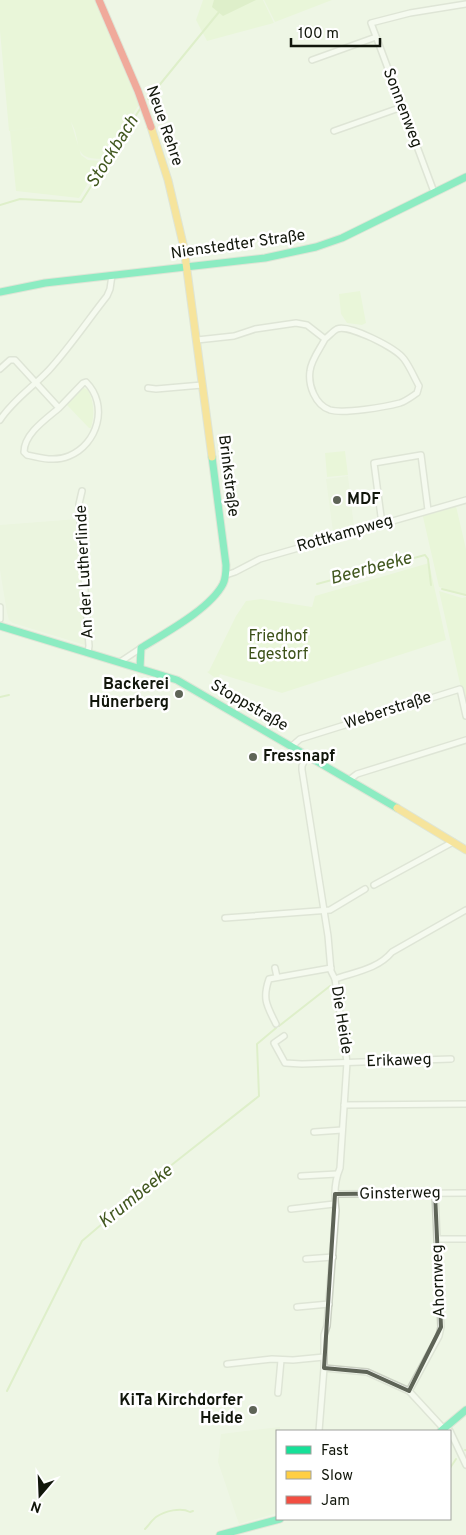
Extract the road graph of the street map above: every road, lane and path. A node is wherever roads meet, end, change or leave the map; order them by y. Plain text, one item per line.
1 (99, 0) edge
2 (466, 4) edge
3 (376, 37) junction
4 (312, 60) dead end
5 (402, 106) junction
6 (334, 131) dead end
7 (466, 177) edge
8 (434, 192) junction
9 (187, 266) junction
10 (112, 275) junction
11 (0, 292) edge
12 (325, 339) junction
13 (197, 340) junction
14 (0, 369) edge
15 (35, 384) junction
16 (202, 385) junction
17 (148, 388) dead end
18 (59, 408) junction
19 (0, 420) edge
20 (82, 491) dead end
21 (466, 500) edge
22 (428, 510) junction
23 (382, 524) junction
24 (226, 575) junction
25 (0, 607) edge
26 (0, 619) edge
27 (0, 626) edge
28 (141, 648) junction
29 (88, 652) junction
30 (120, 662) junction
31 (140, 668) junction
32 (466, 716) edge
33 (466, 740) edge
34 (292, 746) junction
35 (307, 755) junction
36 (350, 780) junction
37 (453, 842) junction
38 (466, 850) edge
39 (374, 885) dead end
40 (365, 889) dead end
41 (466, 910) edge
42 (324, 911) junction
43 (225, 918) dead end
44 (275, 968) dead end
45 (331, 968) junction
46 (277, 977) junction
47 (335, 979) junction
48 (276, 1024) dead end
49 (284, 1036) dead end
50 (451, 1060) dead end
51 (347, 1062) junction
52 (466, 1104) edge
53 (344, 1105) junction
54 (342, 1130) junction
55 (314, 1132) dead end
56 (337, 1174) junction
57 (301, 1176) dead end
58 (435, 1193) junction
59 (466, 1193) edge
60 (335, 1194) junction
61 (334, 1204) junction
62 (291, 1209) dead end
63 (438, 1239) junction
64 (466, 1239) edge
65 (333, 1256) junction
66 (306, 1259) dead end
67 (329, 1304) junction
68 (297, 1307) dead end
69 (324, 1357) junction
70 (282, 1360) junction
71 (227, 1364) dead end
72 (324, 1368) junction
73 (409, 1391) junction
74 (278, 1393) dead end
75 (466, 1410) edge
76 (319, 1430) edge
77 (446, 1430) edge
78 (451, 1439) edge
79 (466, 1465) edge
80 (276, 1520) edge
81 (220, 1535) edge

1 - 9 main road, Neue Rehre
2 - 3 street, Sonnenweg
3 - 4 street
3 - 5 street, Sonnenweg
5 - 6 street
5 - 8 street, Sonnenweg
7 - 8 main road, Nienstedter Straße
8 - 9 main road, Nienstedter Straße
9 - 10 main road, Nienstedter Straße
9 - 13 main road, Brinkstraße
10 - 11 main road, Nienstedter Straße
10 - 15 street
12 - 12 street
12 - 13 street
13 - 16 main road, Brinkstraße
14 - 15 street
15 - 18 street
15 - 19 street
16 - 17 street
16 - 24 main road, Brinkstraße
18 - 18 street
20 - 29 street, An der Lutherlinde
21 - 22 street, Rottkampweg
22 - 23 street, Rottkampweg
22 - 23 street
23 - 24 street, Rottkampweg
24 - 28 main road
25 - 26 street
27 - 29 main road, Stoppstraße
28 - 30 street
28 - 31 main road
29 - 30 main road, Stoppstraße
30 - 31 main road, Stoppstraße
31 - 34 main road, Stoppstraße
32 - 34 street, Weberstraße
33 - 36 street
34 - 35 main road, Stoppstraße
35 - 36 main road, Stoppstraße
35 - 42 street, Die Heide
36 - 37 main road, Stoppstraße
37 - 38 main road, Stoppstraße
37 - 39 street
40 - 42 street
41 - 47 street
42 - 43 street
42 - 45 street, Die Heide
44 - 46 street
45 - 46 street
45 - 47 street, Die Heide
46 - 48 street
47 - 51 street, Die Heide
49 - 51 street, Erikaweg
50 - 51 street, Erikaweg
51 - 53 street, Die Heide
52 - 53 street
53 - 54 street, Die Heide
54 - 55 street
54 - 56 street, Die Heide
56 - 57 street
56 - 60 street, Die Heide
58 - 59 street, Ginsterweg
58 - 60 street, Ginsterweg
58 - 63 street, Ahornweg
60 - 61 street, Die Heide
61 - 62 street
61 - 65 street, Die Heide
63 - 64 street
63 - 73 street, Ahornweg
65 - 66 street
65 - 67 street, Die Heide
67 - 68 street
67 - 69 street, Die Heide
69 - 70 street
69 - 72 street, Die Heide
70 - 71 street
70 - 74 street
72 - 73 street
72 - 76 street, Die Heide
73 - 77 street
75 - 77 main road
78 - 79 street
80 - 81 main road

